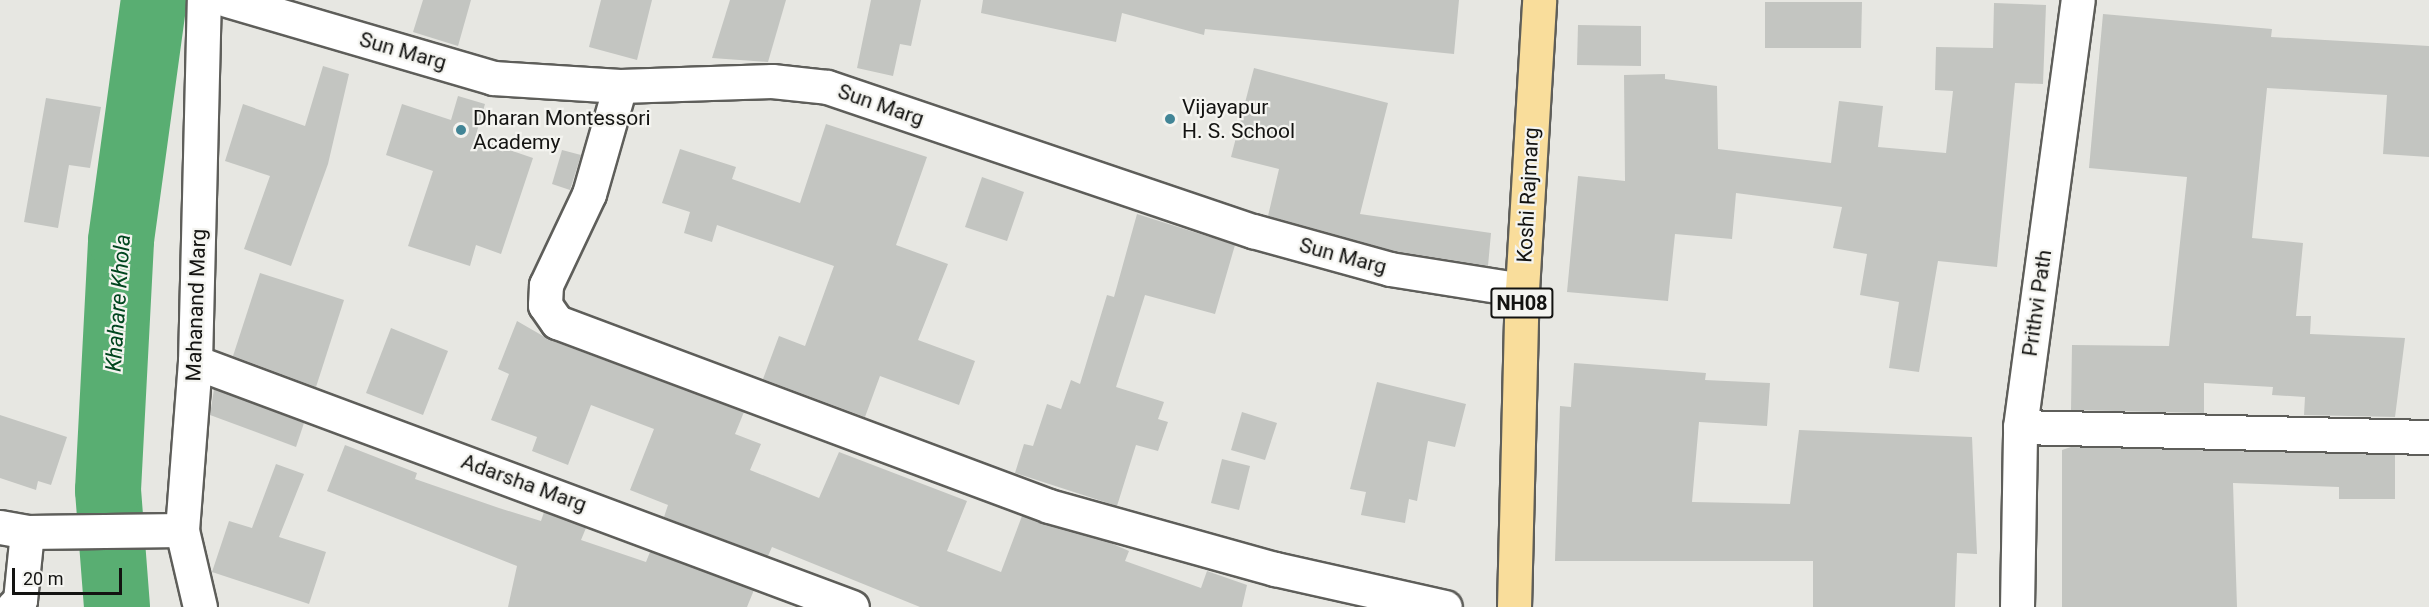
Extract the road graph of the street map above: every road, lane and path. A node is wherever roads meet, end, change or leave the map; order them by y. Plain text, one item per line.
1 (204, 0) edge
2 (227, 0) edge
3 (1539, 0) edge
4 (2078, 0) edge
5 (620, 86) junction
6 (1522, 290) junction
7 (195, 362) junction
8 (2020, 427) junction
9 (2429, 437) edge
10 (13, 530) edge
11 (182, 530) junction
12 (13, 607) edge
13 (201, 607) edge
14 (852, 607) edge
15 (1445, 607) edge
16 (1514, 607) edge
17 (2017, 607) edge

1 - 7 street, Mahanand Marg
2 - 5 street, Sun Marg
3 - 6 main road, Koshi Rajmarg / NH08
4 - 8 street, Prithvi Path
5 - 6 street, Sun Marg
5 - 15 street
6 - 16 main road, Koshi Rajmarg / NH08
7 - 11 street, Mahanand Marg
7 - 14 street, Adarsha Marg
8 - 9 street
8 - 17 street, Prithvi Path
10 - 11 street
10 - 12 street
11 - 13 street, Mahanand Marg

